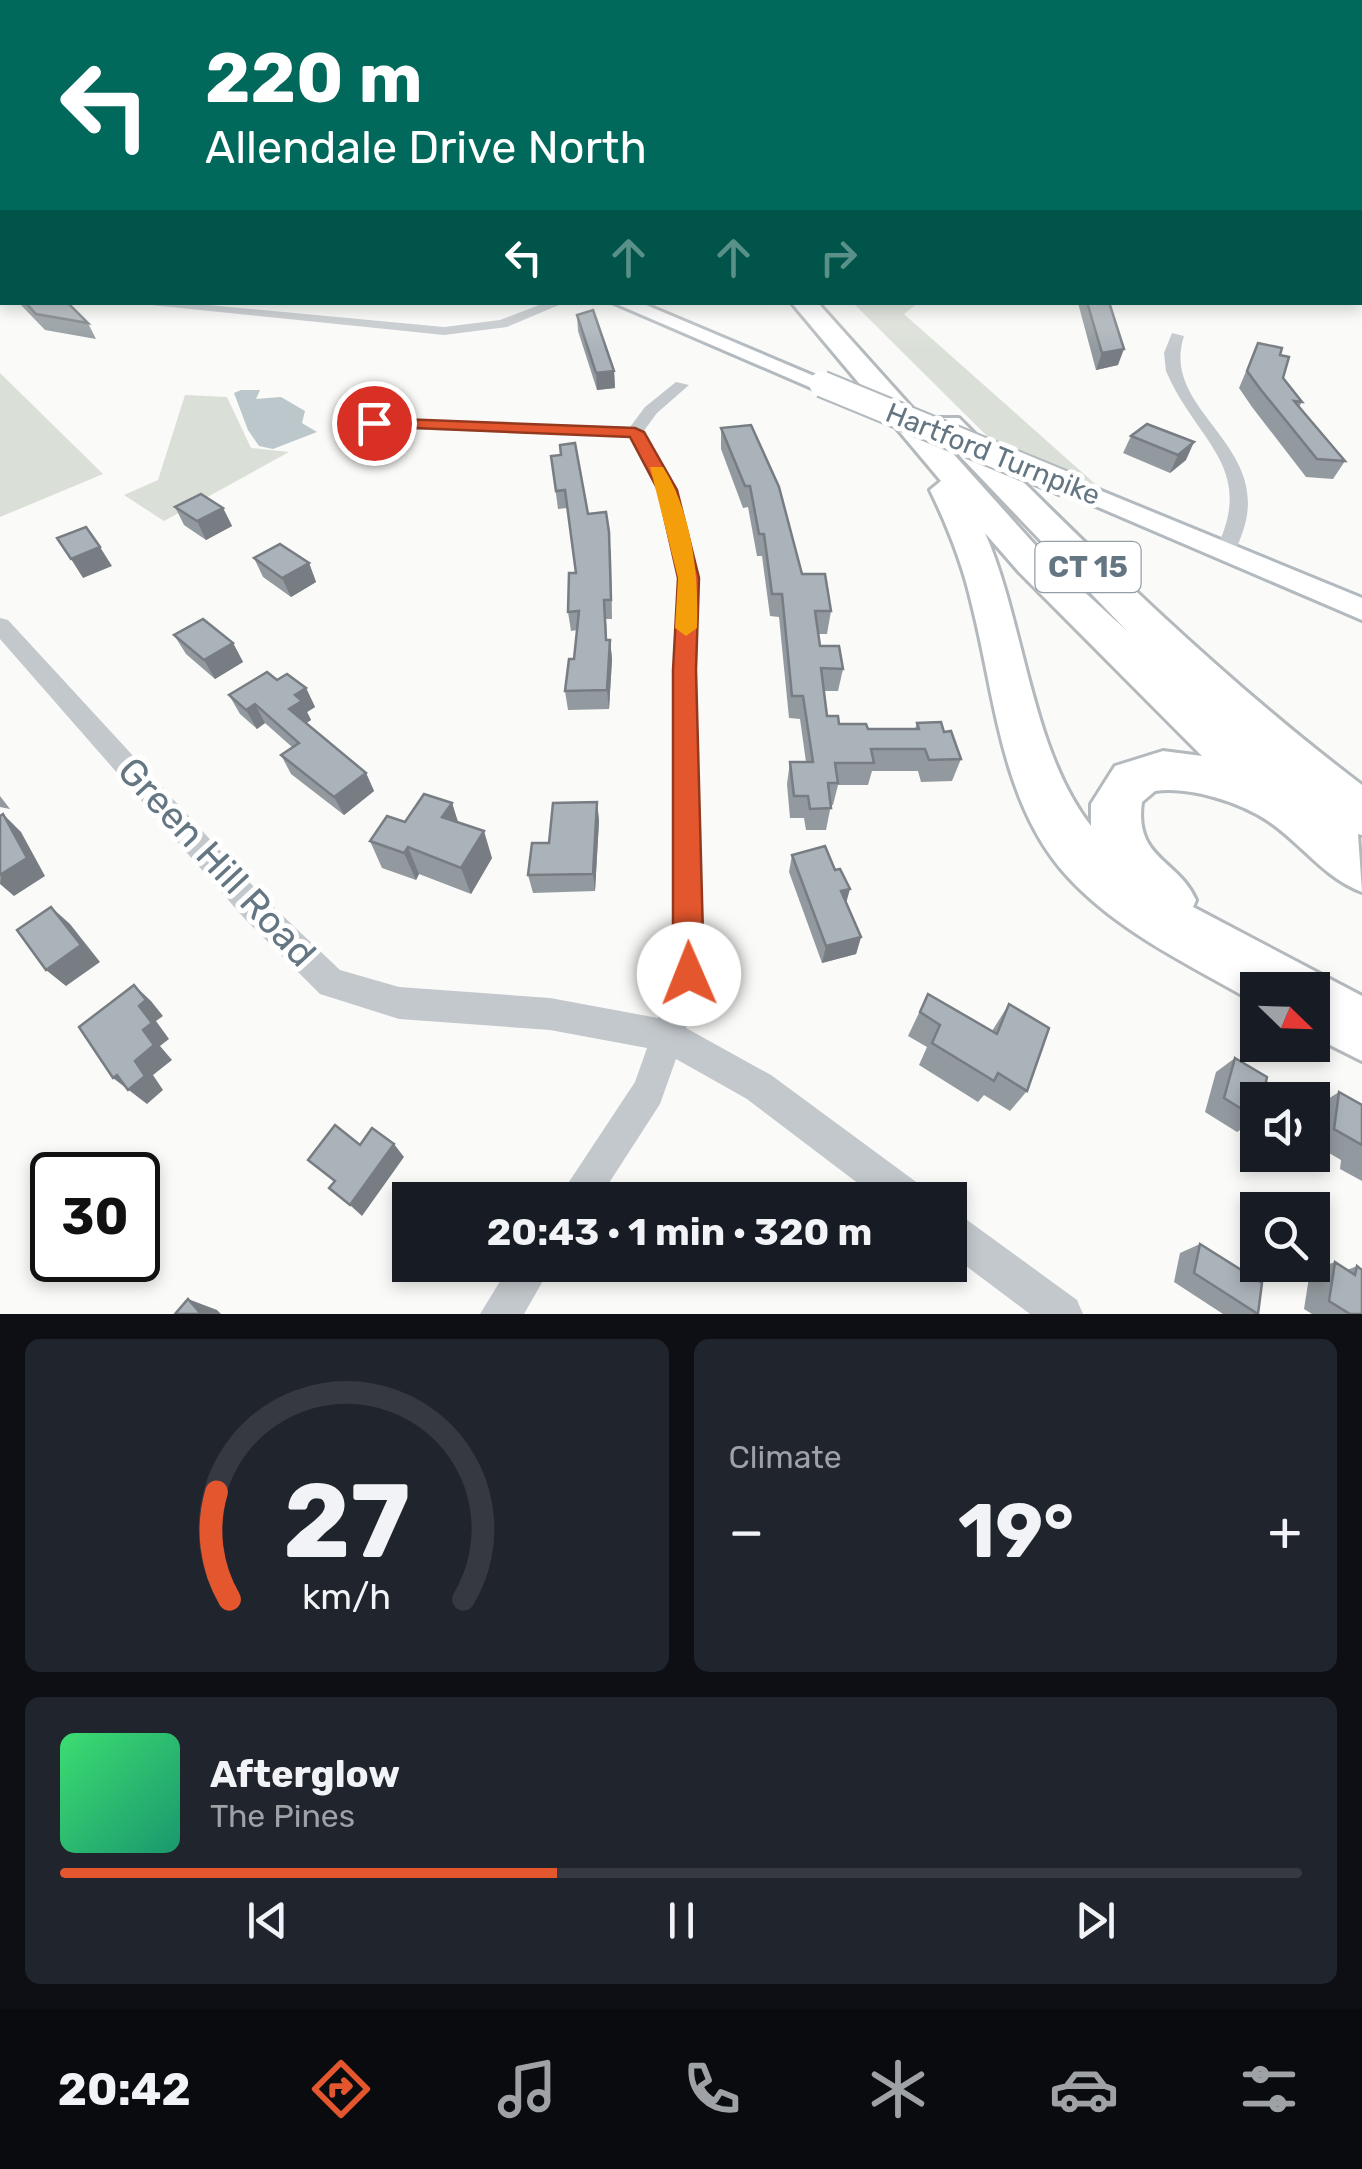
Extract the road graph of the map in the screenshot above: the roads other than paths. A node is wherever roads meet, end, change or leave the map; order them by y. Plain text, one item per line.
1 (162, 305) edge
2 (552, 305) edge
3 (628, 305) edge
4 (805, 305) edge
5 (833, 305) edge
6 (1177, 336) dead end
7 (682, 386) dead end
8 (374, 423) dead end
9 (635, 432) junction
10 (920, 436) junction
11 (1225, 552) junction
12 (1362, 610) edge
13 (0, 625) edge
14 (1283, 804) junction
15 (1362, 814) edge
16 (1362, 868) edge
17 (1260, 972) edge
18 (1262, 972) edge
19 (1330, 1012) edge
20 (1362, 1030) edge
21 (668, 1036) junction
22 (588, 1182) edge
23 (886, 1182) edge
24 (967, 1243) edge
25 (521, 1282) edge
26 (500, 1314) edge
27 (1063, 1314) edge

1 - 2 street
3 - 11 main road, Hartford Turnpike, bridge
4 - 10 highway, CT 15
5 - 15 highway, CT 15
6 - 11 street
7 - 9 street
8 - 9 street
9 - 21 street
10 - 14 highway, CT 15
10 - 17 highway
11 - 12 main road, Hartford Turnpike
13 - 21 street, Green Hill Road
14 - 16 highway, CT 15
14 - 18 highway
19 - 20 highway
21 - 22 street
21 - 23 street, Green Hill Road
24 - 27 street
25 - 26 street

